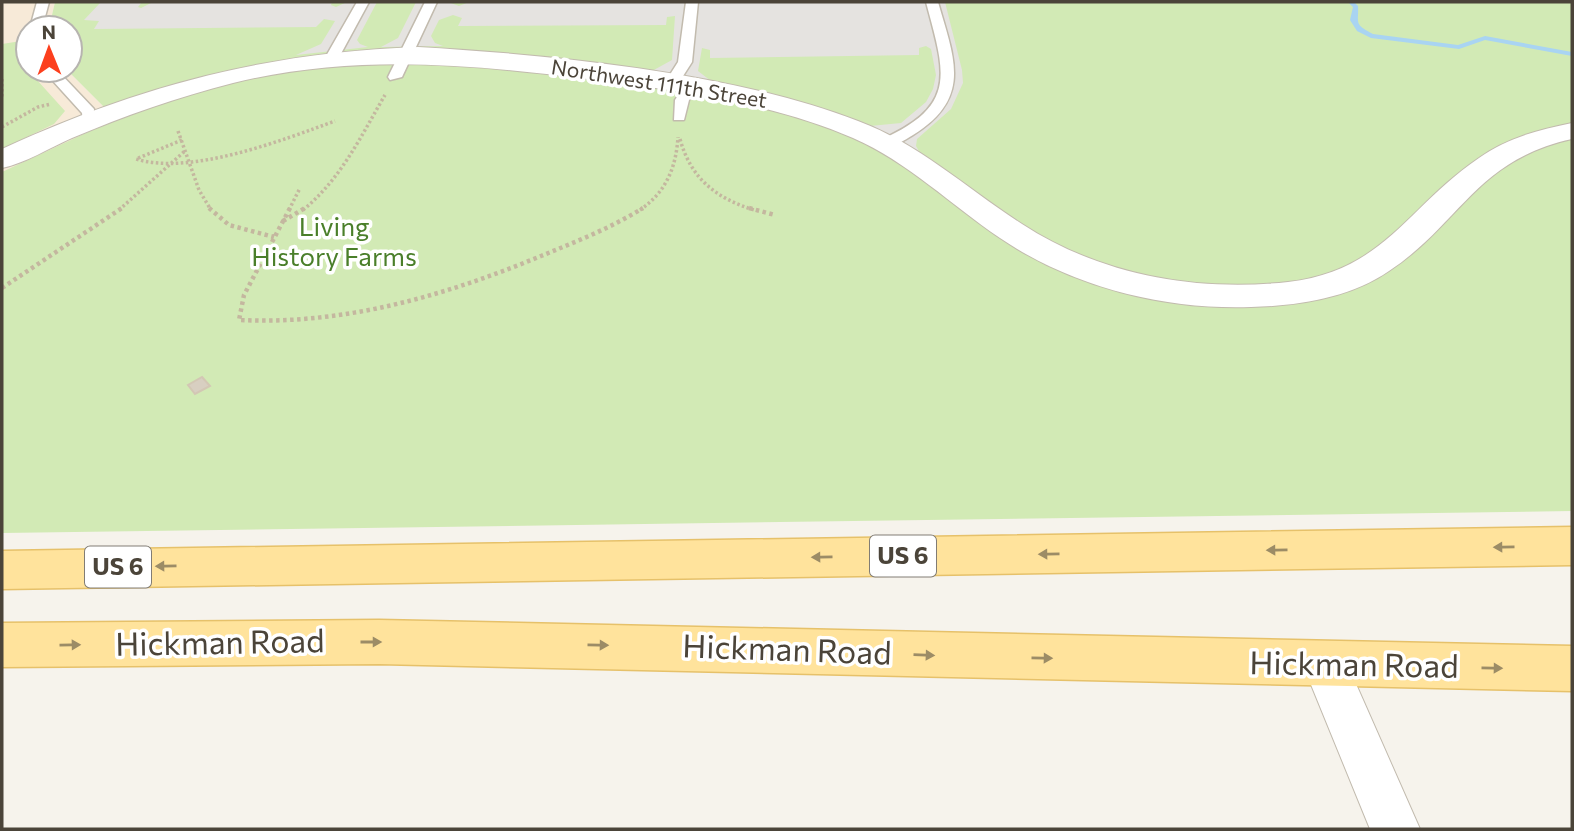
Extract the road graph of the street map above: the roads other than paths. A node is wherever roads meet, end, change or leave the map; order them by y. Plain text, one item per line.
1 (363, 2) edge
2 (431, 2) edge
3 (692, 2) edge
4 (932, 2) edge
5 (332, 58) junction
6 (400, 66) junction
7 (63, 84) edge
8 (681, 85) junction
9 (679, 117) dead end
10 (88, 120) junction
11 (1572, 131) edge
12 (883, 144) junction
13 (2, 160) edge
14 (1572, 546) edge
15 (2, 570) edge
16 (2, 645) edge
17 (1325, 665) junction
18 (1572, 669) edge
19 (1395, 829) edge

1 - 5 lane
2 - 6 lane
3 - 8 lane
4 - 12 lane
5 - 6 street, Northwest 111th Street
5 - 10 street, Northwest 111th Street
6 - 8 street, Northwest 111th Street
7 - 10 lane
8 - 9 lane
8 - 12 street, Northwest 111th Street
10 - 13 street, Northwest 111th Street
11 - 12 street, Northwest 111th Street
14 -> 15 main road, US 6
16 -> 17 main road, Hickman Road
17 -> 18 main road, Hickman Road
17 - 19 street

